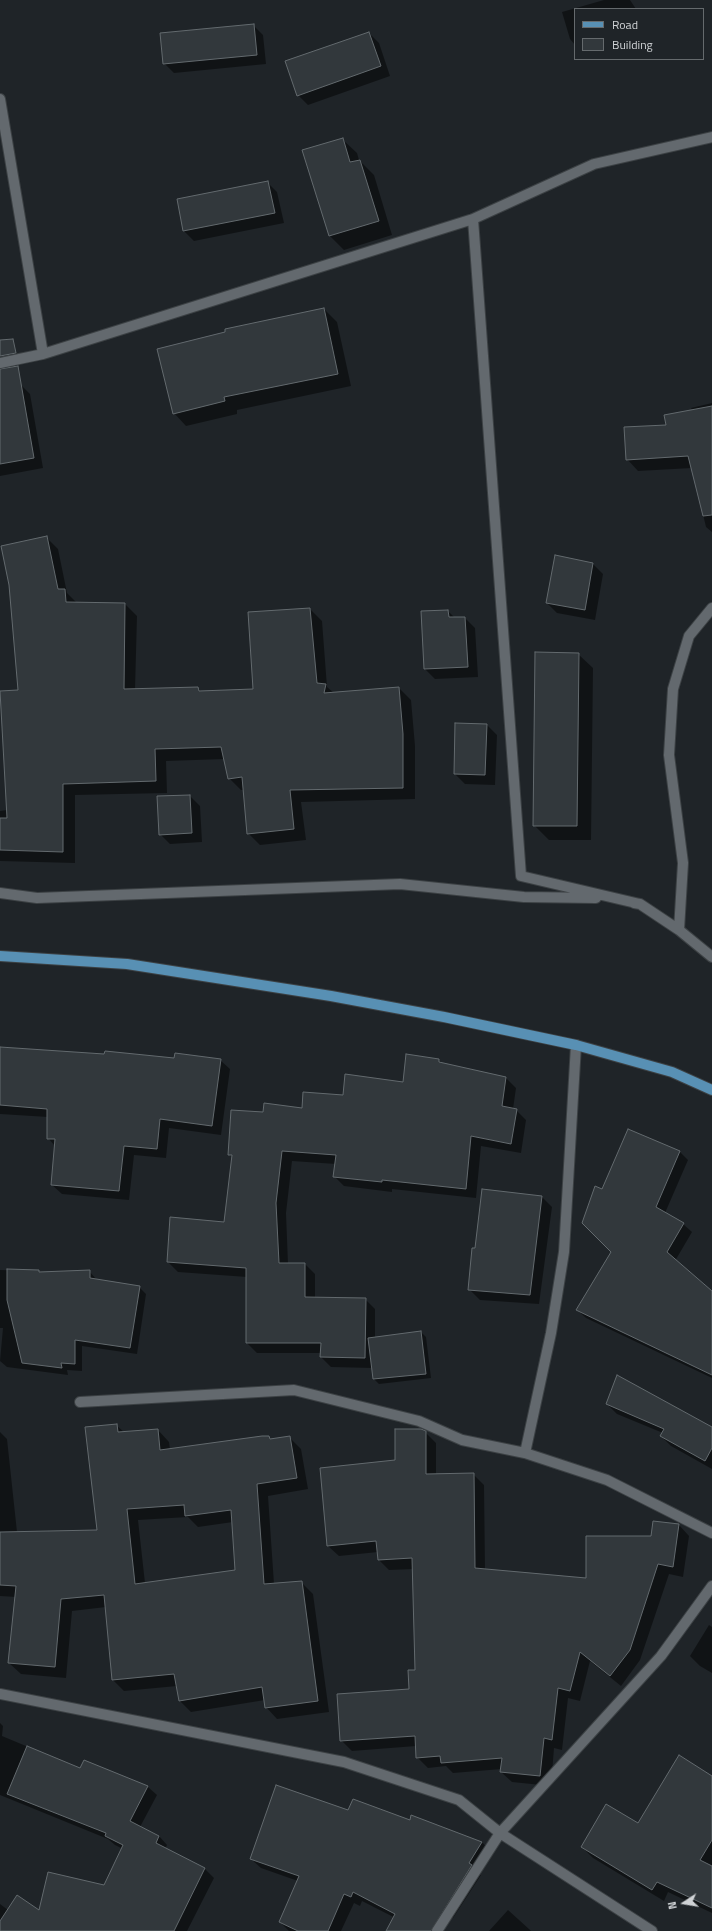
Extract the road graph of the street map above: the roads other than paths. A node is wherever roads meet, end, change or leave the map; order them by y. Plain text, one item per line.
1 (0, 99) edge
2 (712, 137) edge
3 (473, 218) junction
4 (44, 354) junction
5 (0, 363) edge
6 (712, 608) edge
7 (0, 893) edge
8 (640, 904) junction
9 (679, 930) junction
10 (0, 956) edge
11 (712, 957) edge
12 (576, 1045) junction
13 (712, 1090) edge
14 (80, 1402) dead end
15 (525, 1453) junction
16 (712, 1533) edge
17 (712, 1586) edge
18 (0, 1694) edge
19 (500, 1833) junction
20 (437, 1931) edge
21 (652, 1931) edge

1 - 4 street
2 - 3 street
3 - 4 street
3 - 8 street
4 - 5 street
6 - 9 street
7 - 8 street
8 - 9 street
9 - 11 street
10 - 12 main road
12 - 13 main road
12 - 15 street
14 - 15 street
15 - 16 street
17 - 19 street
18 - 19 street
19 - 20 street
19 - 21 street

